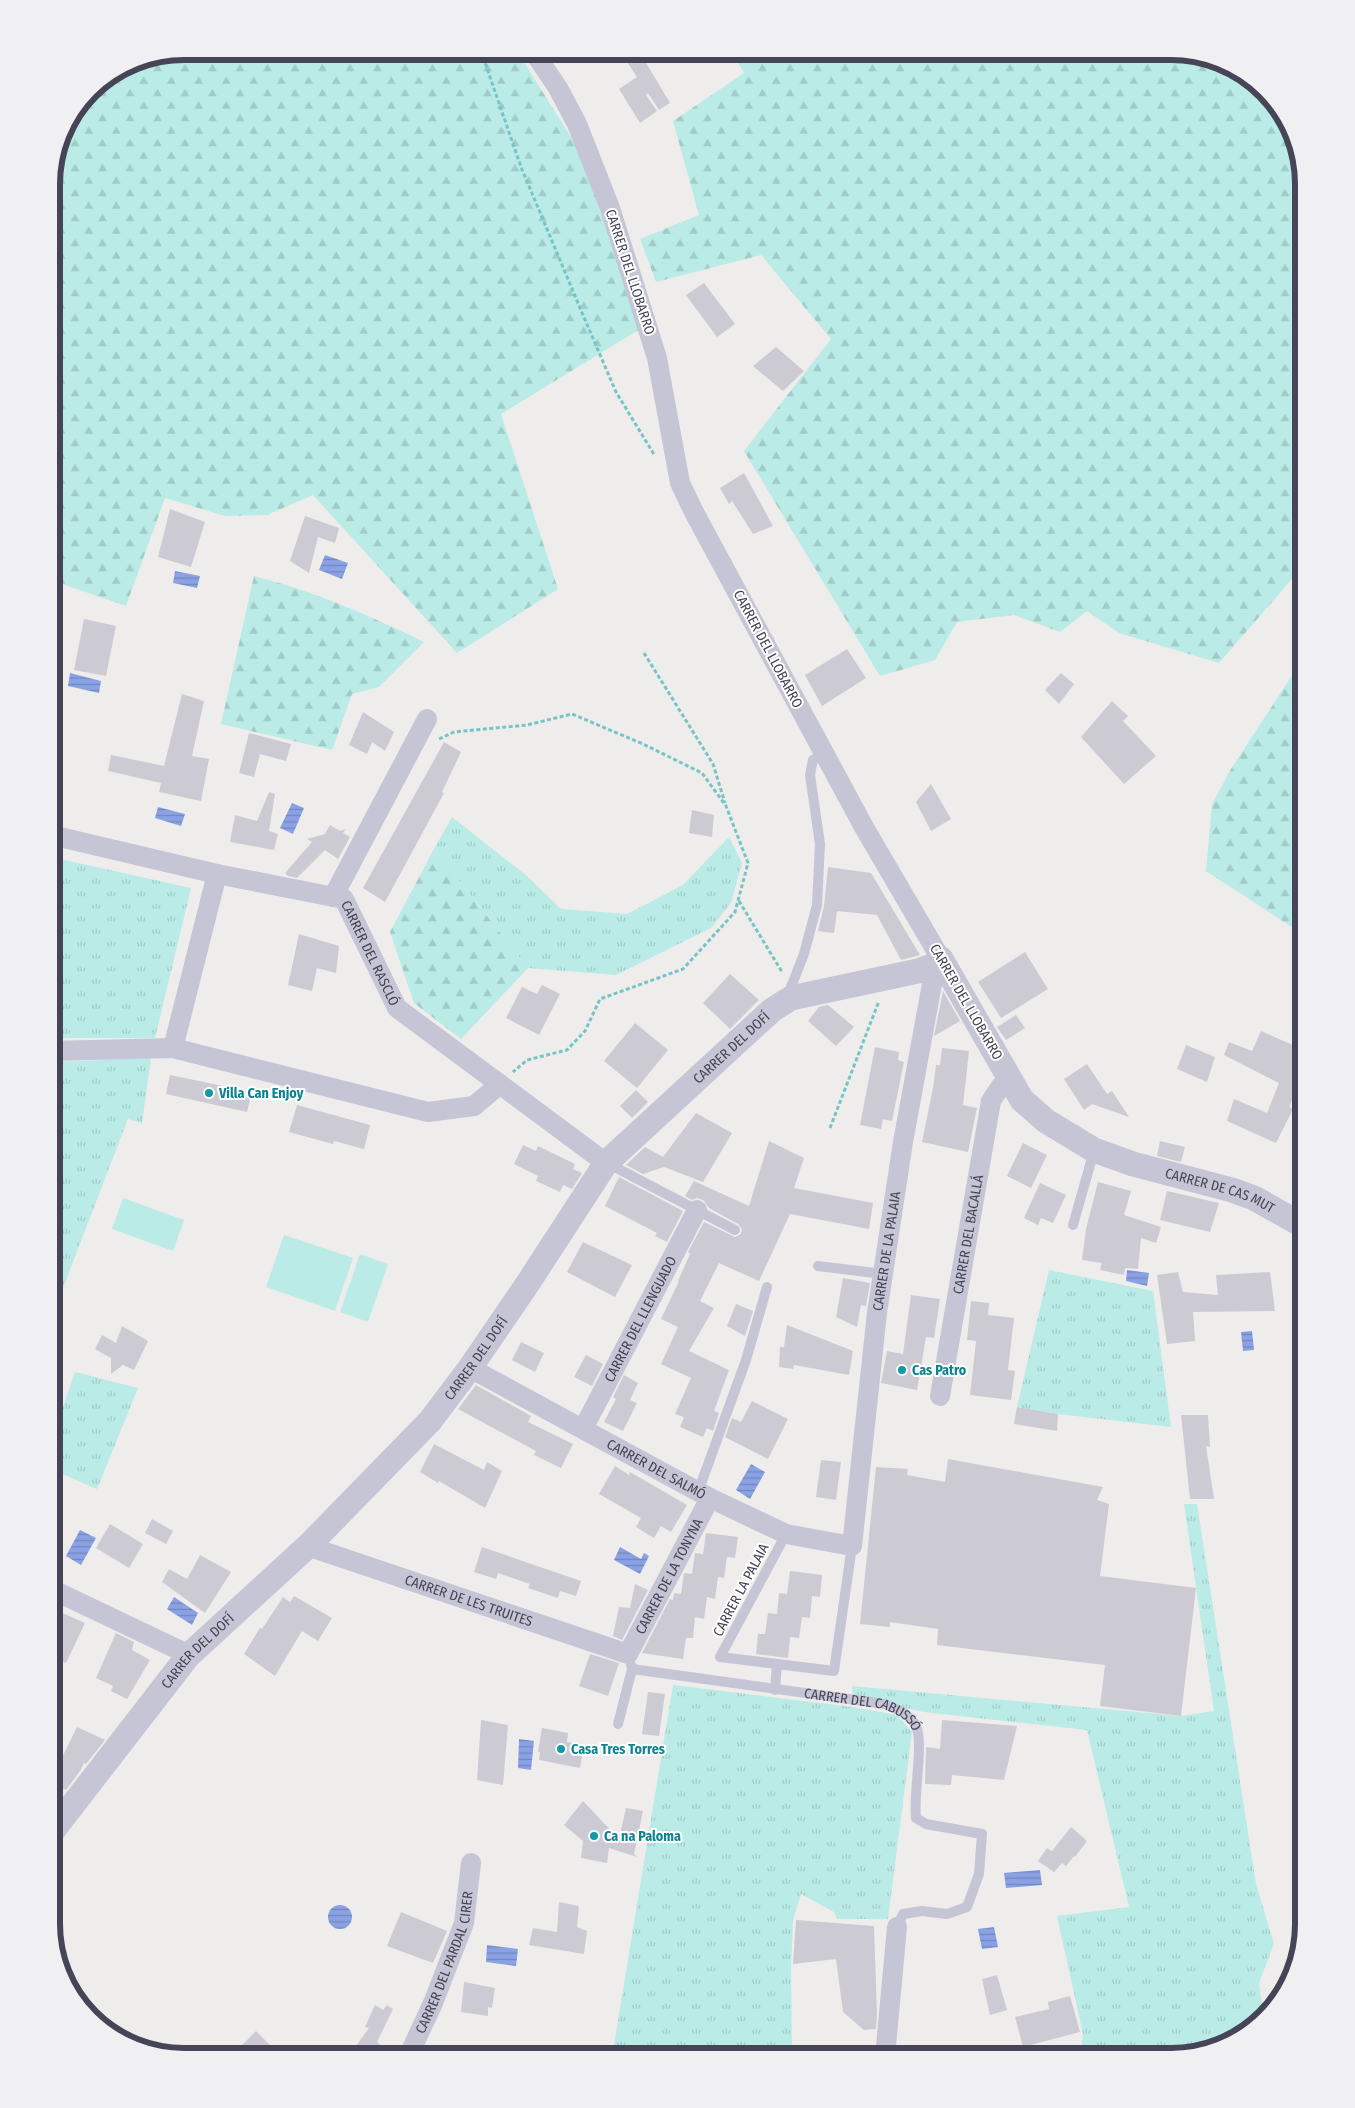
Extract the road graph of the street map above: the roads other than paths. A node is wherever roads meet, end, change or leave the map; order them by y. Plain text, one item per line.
1 (539, 60) edge
2 (427, 718) dead end
3 (824, 752) junction
4 (60, 837) edge
5 (217, 874) junction
6 (332, 897) junction
7 (942, 960) junction
8 (791, 987) road end
9 (173, 1048) junction
10 (60, 1051) edge
11 (1010, 1080) junction
12 (500, 1084) junction
13 (1094, 1150) junction
14 (606, 1163) junction
15 (1134, 1164) joint
16 (697, 1210) junction
17 (1295, 1220) edge
18 (1073, 1225) dead end
19 (735, 1230) dead end
20 (818, 1266) dead end
21 (882, 1274) junction
22 (767, 1287) dead end
23 (470, 1368) junction
24 (940, 1396) dead end
25 (584, 1430) junction
26 (704, 1495) junction
27 (786, 1534) junction
28 (310, 1544) junction
29 (852, 1546) junction
30 (60, 1593) edge
31 (188, 1656) junction
32 (630, 1662) junction
33 (777, 1664) junction
34 (775, 1690) junction
35 (618, 1724) dead end
36 (60, 1821) edge
37 (471, 1863) dead end
38 (897, 1927) joint
39 (412, 2048) edge
40 (886, 2048) edge

1 - 3 street, CARRER DEL LLOBARRO
2 - 6 street
3 - 7 street, CARRER DEL LLOBARRO
3 - 8 lane
4 - 5 street, CARRER DEL RASCLÓ
5 - 6 street, CARRER DEL RASCLÓ
5 - 9 street
6 - 12 street, CARRER DEL RASCLÓ
7 - 11 street, CARRER DEL LLOBARRO
7 - 14 street, CARRER DEL DOFÍ
7 - 21 street, CARRER DE LA PALAIA
9 - 10 street
9 - 12 street
11 - 13 street, CARRER DEL LLOBARRO
11 - 24 street, CARRER DEL BACALLÁ
12 - 14 street, CARRER DEL RASCLÓ
13 - 15 street, CARRER DEL LLOBARRO
13 - 18 lane
14 - 16 lane
14 - 23 street, CARRER DEL DOFÍ
15 - 17 street, CARRER DE CAS MUT
16 - 19 lane
16 - 25 street, CARRER DEL LLENGUADO
20 - 21 lane
21 - 29 street, CARRER DE LA PALAIA
22 - 26 lane
23 - 25 street, CARRER DEL SALMÓ
23 - 28 street, CARRER DEL DOFÍ
25 - 26 street, CARRER DEL SALMÓ
26 - 27 street, CARRER DEL SALMÓ
26 - 32 street, CARRER DE LA TONYNA
27 - 29 street, CARRER DEL SALMÓ
27 - 33 lane, CARRER LA PALAIA
28 - 31 street, CARRER DEL DOFÍ
28 - 32 street, CARRER DE LES TRUITES
29 - 33 lane, CARRER LA PALAIA
30 - 31 street
31 - 36 street, CARRER DEL DOFÍ
32 - 34 lane, CARRER DEL CABUSSÓ
32 - 35 lane
33 - 34 lane
34 - 38 lane, CARRER DEL CABUSSÓ
37 - 39 street, CARRER DEL PARDAL CIRER
38 - 40 street, CARRER DEL CABUSSÓ

